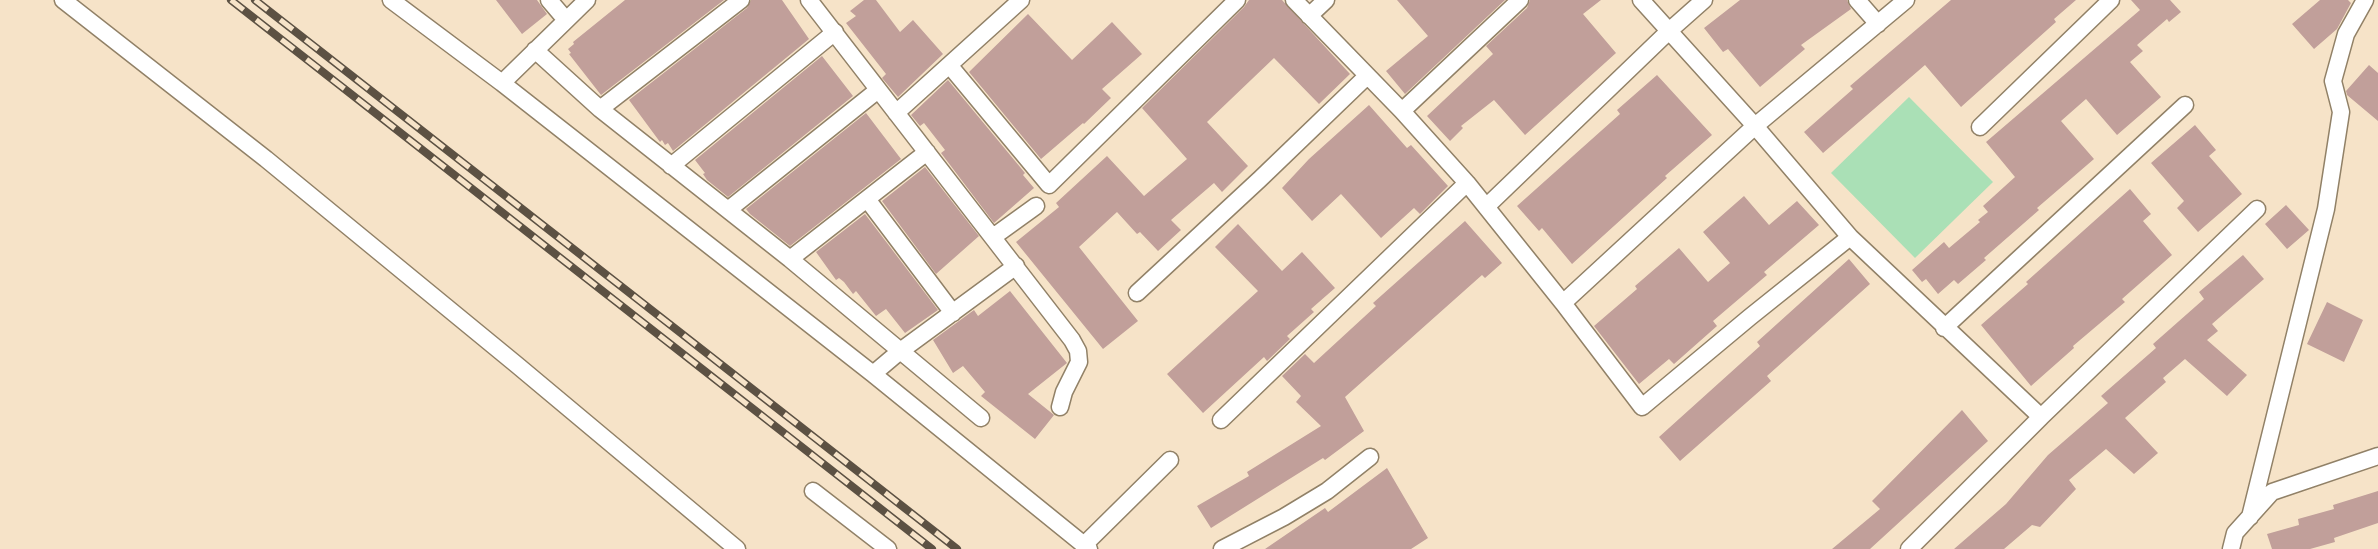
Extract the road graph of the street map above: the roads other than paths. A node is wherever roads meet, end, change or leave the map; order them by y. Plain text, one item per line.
1 (63, 0) edge
2 (391, 0) edge
3 (549, 0) edge
4 (587, 0) edge
5 (741, 0) edge
6 (809, 0) edge
7 (1021, 0) edge
8 (1237, 0) edge
9 (1294, 0) edge
10 (1326, 0) edge
11 (1520, 0) edge
12 (1641, 0) edge
13 (1704, 0) edge
14 (1857, 0) edge
15 (1906, 0) edge
16 (2111, 0) edge
17 (2365, 0) edge
18 (1308, 16) junction
19 (566, 20) junction
20 (1878, 24) junction
21 (1669, 31) junction
22 (835, 32) junction
23 (535, 50) junction
24 (950, 66) junction
25 (1366, 77) junction
26 (502, 83) junction
27 (878, 90) junction
28 (2185, 105) dead end
29 (600, 109) junction
30 (1402, 111) junction
31 (896, 113) junction
32 (1755, 126) junction
33 (1980, 127) dead end
34 (927, 152) junction
35 (671, 166) junction
36 (1466, 183) junction
37 (867, 199) junction
38 (1036, 206) dead end
39 (1486, 207) junction
40 (2257, 209) dead end
41 (728, 210) junction
42 (993, 237) junction
43 (1850, 237) junction
44 (790, 259) junction
45 (1016, 266) junction
46 (1136, 293) dead end
47 (1563, 303) junction
48 (953, 313) junction
49 (1944, 328) junction
50 (899, 352) junction
51 (873, 374) junction
52 (1060, 407) dead end
53 (2041, 417) junction
54 (981, 418) dead end
55 (1221, 419) dead end
56 (2378, 456) edge
57 (1370, 457) dead end
58 (1170, 460) dead end
59 (813, 491) dead end
60 (2250, 517) junction
61 (1087, 547) edge
62 (737, 549) edge
63 (888, 549) edge
64 (1222, 549) edge
65 (1909, 549) edge
66 (2231, 549) edge

1 - 62 street
2 - 26 street
3 - 19 street
4 - 19 street
5 - 29 street
6 - 22 street
7 - 24 street
8 - 24 street
9 - 18 street
10 - 18 street
11 - 30 street
12 - 21 street
13 - 21 street
14 - 20 street
15 - 20 street
16 - 33 street
17 - 60 street
18 - 25 street
19 - 23 street
20 - 32 street
21 - 32 street
21 - 39 street
22 - 27 street
22 - 35 street
23 - 26 street
23 - 29 street
24 - 31 street
25 - 30 street
25 - 46 street
26 - 51 street
27 - 31 street
27 - 41 street
28 - 49 street
29 - 35 street
30 - 36 street
31 - 34 street
32 - 43 street
32 - 47 street
34 - 37 street
34 - 42 street
35 - 41 street
36 - 39 street
36 - 55 street
37 - 44 street
37 - 48 street
38 - 42 street
39 - 47 street
40 - 53 street
41 - 44 street
42 - 45 street
43 - 47 street
43 - 49 street
44 - 50 street
45 - 48 street
45 - 52 street
48 - 50 street
49 - 53 street
50 - 51 street
50 - 54 street
51 - 61 street
53 - 65 street
56 - 60 street
57 - 64 street
58 - 61 street
59 - 63 street
60 - 66 street

